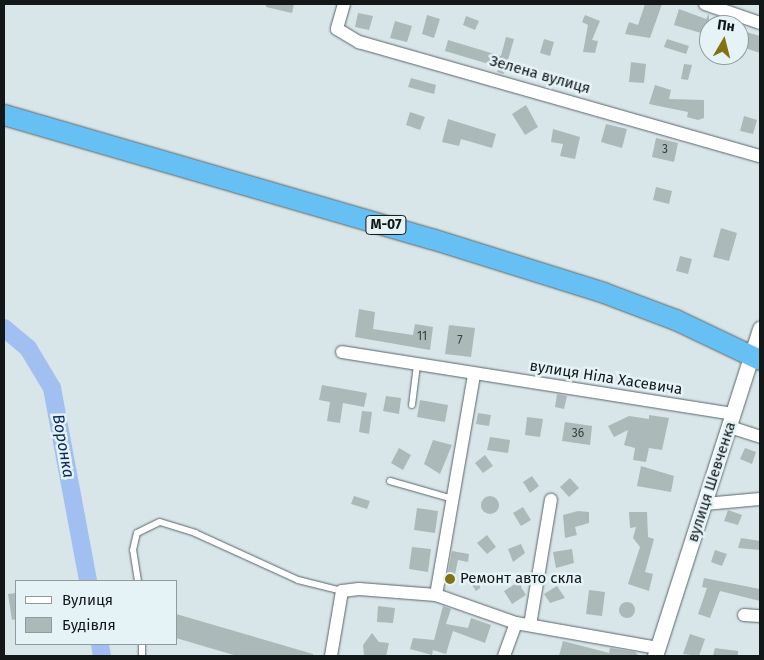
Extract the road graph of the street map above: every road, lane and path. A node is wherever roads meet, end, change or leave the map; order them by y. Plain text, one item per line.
1 (344, 4) edge
2 (705, 4) edge
3 (760, 23) edge
4 (4, 115) edge
5 (760, 156) edge
6 (760, 328) edge
7 (342, 352) dead end
8 (756, 358) edge
9 (418, 365) junction
10 (474, 374) junction
11 (412, 405) dead end
12 (732, 421) junction
13 (760, 437) edge
14 (390, 481) dead end
15 (760, 499) edge
16 (453, 500) junction
17 (551, 500) dead end
18 (705, 504) junction
19 (138, 580) edge
20 (342, 591) junction
21 (436, 595) junction
22 (744, 615) dead end
23 (760, 616) edge
24 (516, 623) junction
25 (530, 625) junction
26 (659, 647) edge
27 (331, 656) edge
28 (504, 656) edge

1 - 5 street, Зелена вулиця
2 - 3 street
4 - 8 highway, М-07
6 - 8 street, вулиця Шевченка
7 - 9 street, вулиця Ніла Хасевича
8 - 12 street, вулиця Шевченка
9 - 10 street, вулиця Ніла Хасевича
9 - 11 lane
10 - 12 street, вулиця Ніла Хасевича
10 - 16 street
12 - 13 street, вулиця Ніла Хасевича
12 - 18 street, вулиця Шевченка
14 - 16 lane
15 - 18 street
16 - 21 street
17 - 25 street
18 - 26 street, вулиця Шевченка
19 - 20 lane
20 - 21 street
20 - 27 street
21 - 24 street
22 - 23 street
24 - 25 street
24 - 28 street
25 - 26 street

